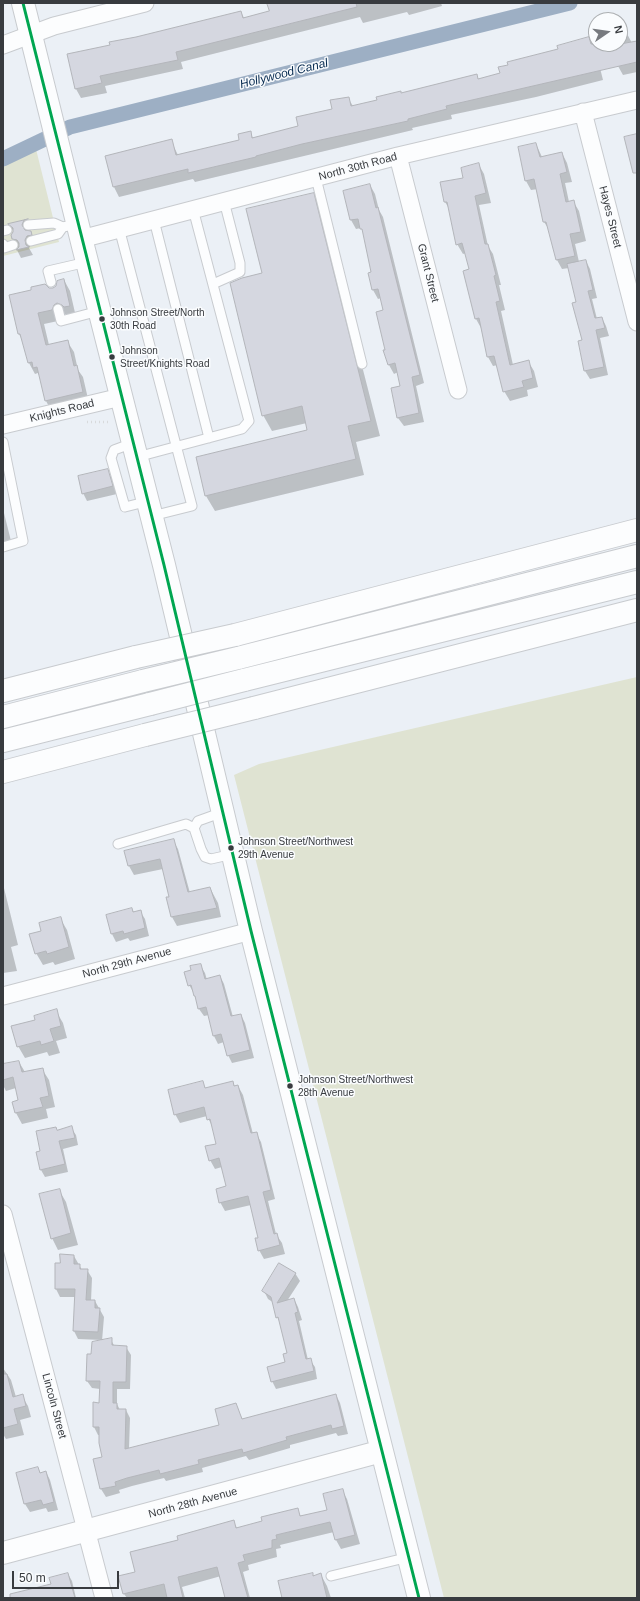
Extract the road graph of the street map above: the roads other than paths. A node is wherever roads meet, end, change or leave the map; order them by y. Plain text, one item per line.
1 (23, 3) edge
2 (145, 3) edge
3 (31, 35) junction
4 (3, 45) edge
5 (637, 100) edge
6 (584, 112) junction
7 (398, 156) junction
8 (316, 178) junction
9 (224, 201) junction
10 (193, 210) junction
11 (154, 220) junction
12 (28, 225) dead end
13 (119, 228) junction
14 (74, 230) junction
15 (31, 241) dead end
16 (3, 244) edge
17 (13, 245) dead end
18 (87, 262) junction
19 (51, 282) dead end
20 (213, 284) junction
21 (58, 309) dead end
22 (99, 311) junction
23 (637, 322) edge
24 (362, 364) dead end
25 (458, 390) dead end
26 (121, 397) junction
27 (3, 425) edge
28 (210, 438) junction
29 (3, 442) edge
30 (176, 447) junction
31 (130, 449) junction
32 (4, 457) edge
33 (150, 509) junction
34 (637, 530) edge
35 (3, 547) edge
36 (637, 556) edge
37 (637, 582) edge
38 (637, 610) edge
39 (3, 691) edge
40 (3, 718) edge
41 (3, 741) edge
42 (3, 772) edge
43 (223, 812) junction
44 (194, 828) junction
45 (118, 844) dead end
46 (233, 854) junction
47 (251, 931) junction
48 (3, 996) edge
49 (3, 1214) edge
50 (382, 1451) junction
51 (87, 1532) junction
52 (3, 1553) edge
53 (409, 1556) junction
54 (331, 1576) dead end
55 (104, 1598) edge
56 (419, 1598) edge

1 - 3 main road
2 - 3 street
3 - 4 street
3 - 14 main road
5 - 6 street, North 30th Road
6 - 7 street, North 30th Road
6 - 23 street, Hayes Street
7 - 8 street, North 30th Road
7 - 25 street, Grant Street
8 - 9 street, North 30th Road
8 - 24 lane
9 - 10 street, North 30th Road
9 - 20 lane
10 - 11 street, North 30th Road
10 - 20 lane
11 - 13 street, North 30th Road
11 - 28 lane
12 - 14 lane
13 - 14 street, North 30th Road
13 - 30 lane
14 - 15 lane
14 - 18 main road
16 - 17 lane
18 - 19 lane
18 - 22 main road
20 - 28 lane
21 - 22 lane
22 - 26 main road
26 - 27 street, Knights Road
26 - 31 main road
28 - 30 lane
29 - 32 lane
30 - 31 lane
30 - 33 lane
31 - 33 main road
32 - 35 lane
33 - 43 main road
34 - 39 main road, bridge
36 - 40 main road, bridge
37 - 41 main road, bridge
38 - 42 main road, bridge
43 - 44 lane
43 - 46 main road
44 - 45 lane
44 - 46 lane
46 - 47 main road
47 - 48 street, North 29th Avenue
47 - 50 main road
49 - 51 street, Lincoln Street
50 - 51 main road, North 28th Avenue
50 - 53 main road
51 - 52 main road, North 28th Avenue
51 - 55 street, Lincoln Street
53 - 54 lane
53 - 56 main road

